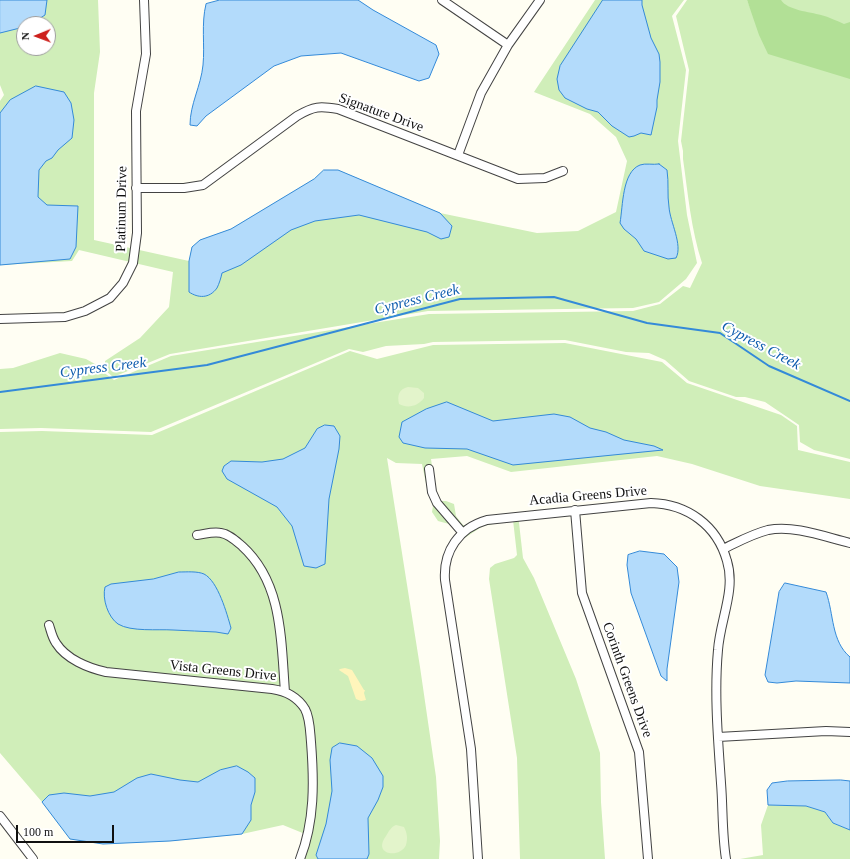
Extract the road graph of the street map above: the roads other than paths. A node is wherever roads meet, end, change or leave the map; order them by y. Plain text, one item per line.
1 (144, 0) edge
2 (442, 0) edge
3 (540, 0) edge
4 (508, 45) junction
5 (458, 155) junction
6 (563, 171) dead end
7 (136, 188) junction
8 (0, 319) edge
9 (428, 469) dead end
10 (575, 510) junction
11 (462, 532) junction
12 (197, 535) dead end
13 (850, 543) edge
14 (723, 549) junction
15 (49, 625) dead end
16 (285, 692) junction
17 (850, 732) edge
18 (718, 736) junction
19 (0, 816) edge
20 (34, 859) edge
21 (300, 859) edge
22 (478, 859) edge
23 (648, 859) edge
24 (726, 859) edge

1 - 7 street, Platinum Drive
2 - 4 street
3 - 4 street
4 - 5 street
5 - 6 street, Signature Drive
5 - 7 street, Signature Drive
7 - 8 street, Platinum Drive
9 - 11 street
10 - 11 street, Acadia Greens Drive
10 - 14 street, Acadia Greens Drive
10 - 23 street, Corinth Greens Drive
11 - 22 street, Acadia Greens Drive
12 - 16 street
13 - 14 street
14 - 18 street, Acadia Greens Drive
15 - 16 street, Vista Greens Drive
16 - 21 street, Vista Greens Drive
17 - 18 street
18 - 24 street, Acadia Greens Drive
19 - 20 street

